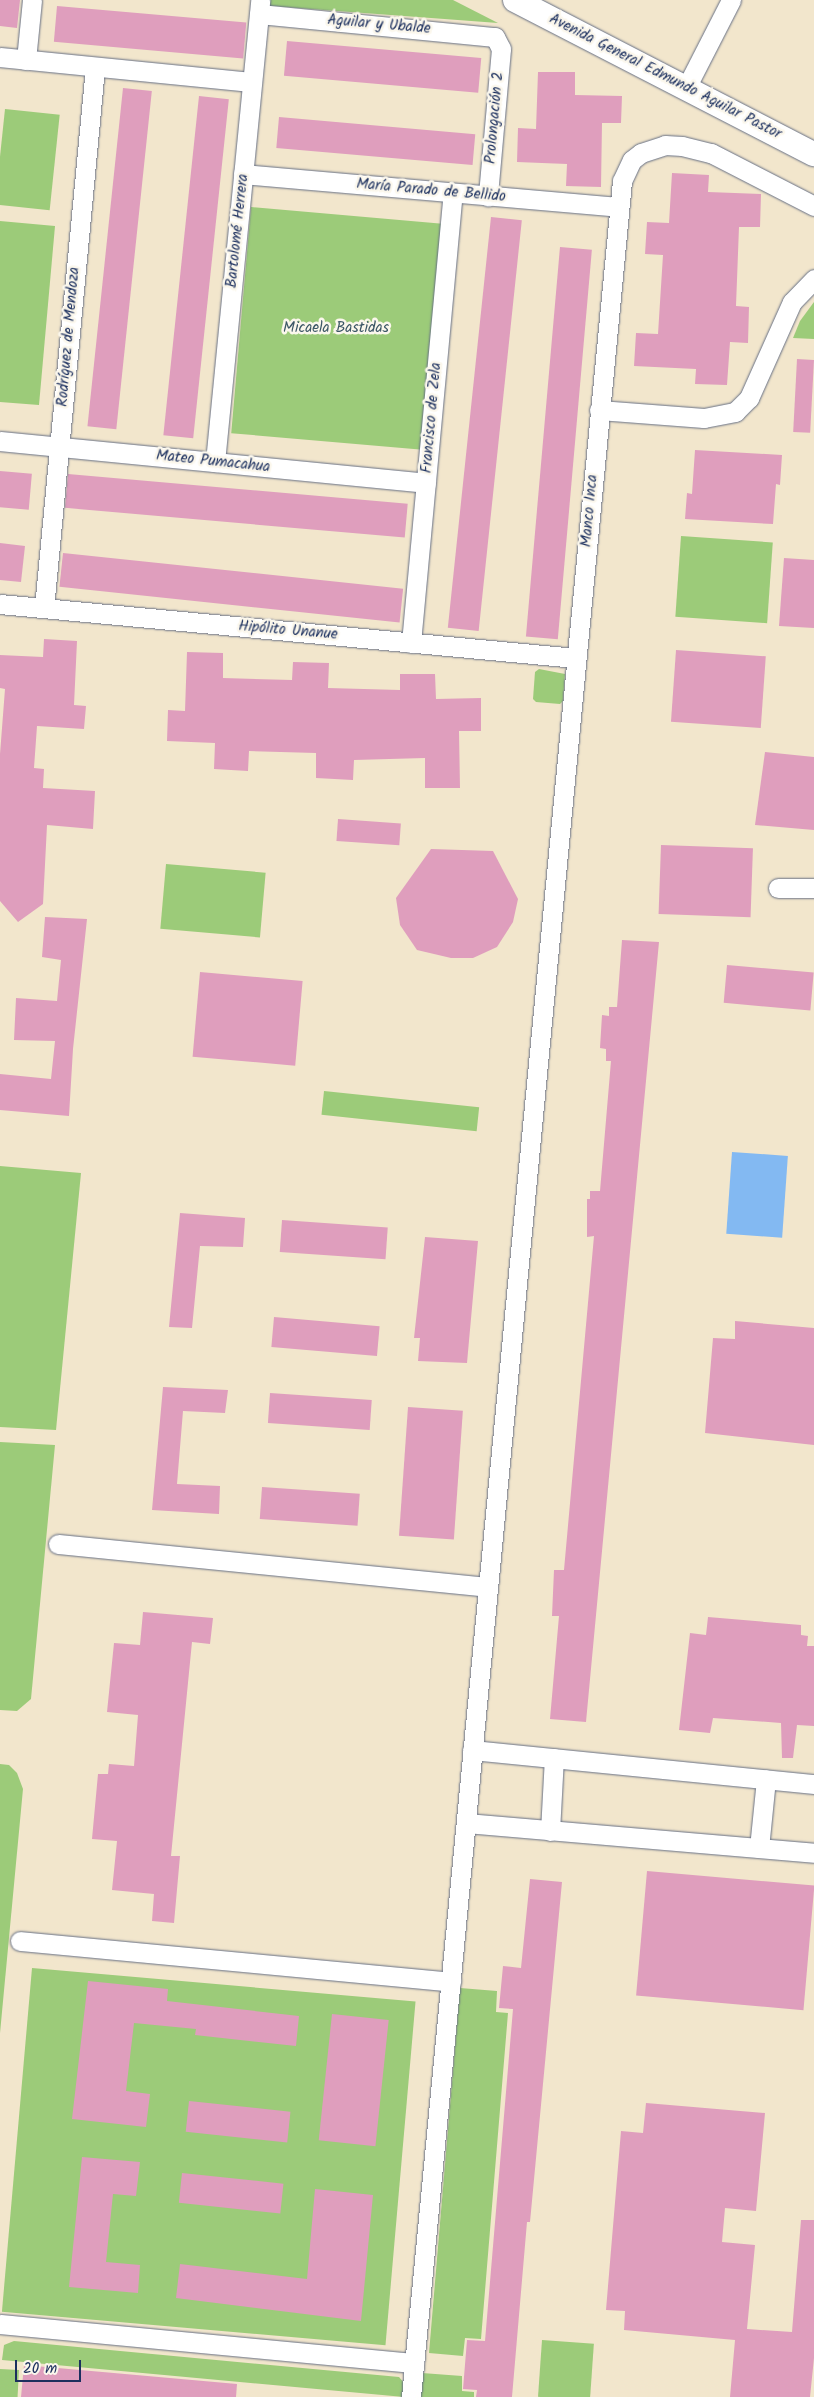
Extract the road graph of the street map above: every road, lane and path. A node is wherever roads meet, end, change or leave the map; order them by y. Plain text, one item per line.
1 (32, 0) edge
2 (515, 0) edge
3 (731, 0) edge
4 (541, 6) edge
5 (260, 7) edge
6 (498, 40) joint
7 (0, 57) edge
8 (26, 60) junction
9 (94, 67) junction
10 (252, 82) junction
11 (686, 88) junction
12 (814, 154) edge
13 (243, 174) junction
14 (453, 193) junction
15 (488, 196) junction
16 (814, 206) edge
17 (618, 207) junction
18 (814, 278) edge
19 (599, 410) junction
20 (0, 441) edge
21 (58, 447) junction
22 (215, 462) junction
23 (426, 483) junction
24 (0, 604) edge
25 (44, 608) junction
26 (411, 642) junction
27 (576, 658) junction
28 (778, 888) dead end
29 (814, 888) edge
30 (58, 1544) dead end
31 (488, 1587) junction
32 (472, 1750) junction
33 (554, 1758) junction
34 (766, 1779) junction
35 (814, 1784) edge
36 (466, 1823) junction
37 (550, 1831) junction
38 (760, 1848) junction
39 (814, 1853) edge
40 (20, 1941) dead end
41 (450, 1982) junction
42 (0, 2324) edge
43 (414, 2363) junction
44 (411, 2397) edge

1 - 8 street
2 - 4 street, Avenida General Edmundo Aguilar Pastor
3 - 11 street
4 - 11 street, Avenida General Edmundo Aguilar Pastor
5 - 6 street, Aguilar y Ubalde
5 - 10 street, Bartolomé Herrera
6 - 15 street, Prolongación 2
7 - 8 street
8 - 9 street
9 - 10 street
9 - 21 street, Rodríguez de Mendoza
10 - 13 street, Bartolomé Herrera
11 - 12 street, Avenida General Edmundo Aguilar Pastor
13 - 14 street, María Parado de Bellido
13 - 22 street, Bartolomé Herrera
14 - 15 street, María Parado de Bellido
14 - 23 street, Francisco de Zela
15 - 17 street, María Parado de Bellido
16 - 17 street, Manco Inca
17 - 19 street, Manco Inca
18 - 19 street
19 - 27 street, Manco Inca
20 - 21 street, Mateo Pumacahua
21 - 22 street, Mateo Pumacahua
21 - 25 street, Rodríguez de Mendoza
22 - 23 street, Mateo Pumacahua
23 - 26 street, Francisco de Zela
24 - 25 street, Hipólito Unanue
25 - 26 street, Hipólito Unanue
26 - 27 street, Hipólito Unanue
27 - 31 street, Manco Inca
28 - 29 street
30 - 31 street
31 - 32 street, Manco Inca
32 - 33 street
32 - 36 street, Manco Inca
33 - 34 street
33 - 37 street
34 - 35 street
34 - 38 street
36 - 37 street
36 - 41 street, Manco Inca
37 - 38 street
38 - 39 street
40 - 41 street
41 - 43 street, Manco Inca
42 - 43 street
43 - 44 street, Manco Inca

